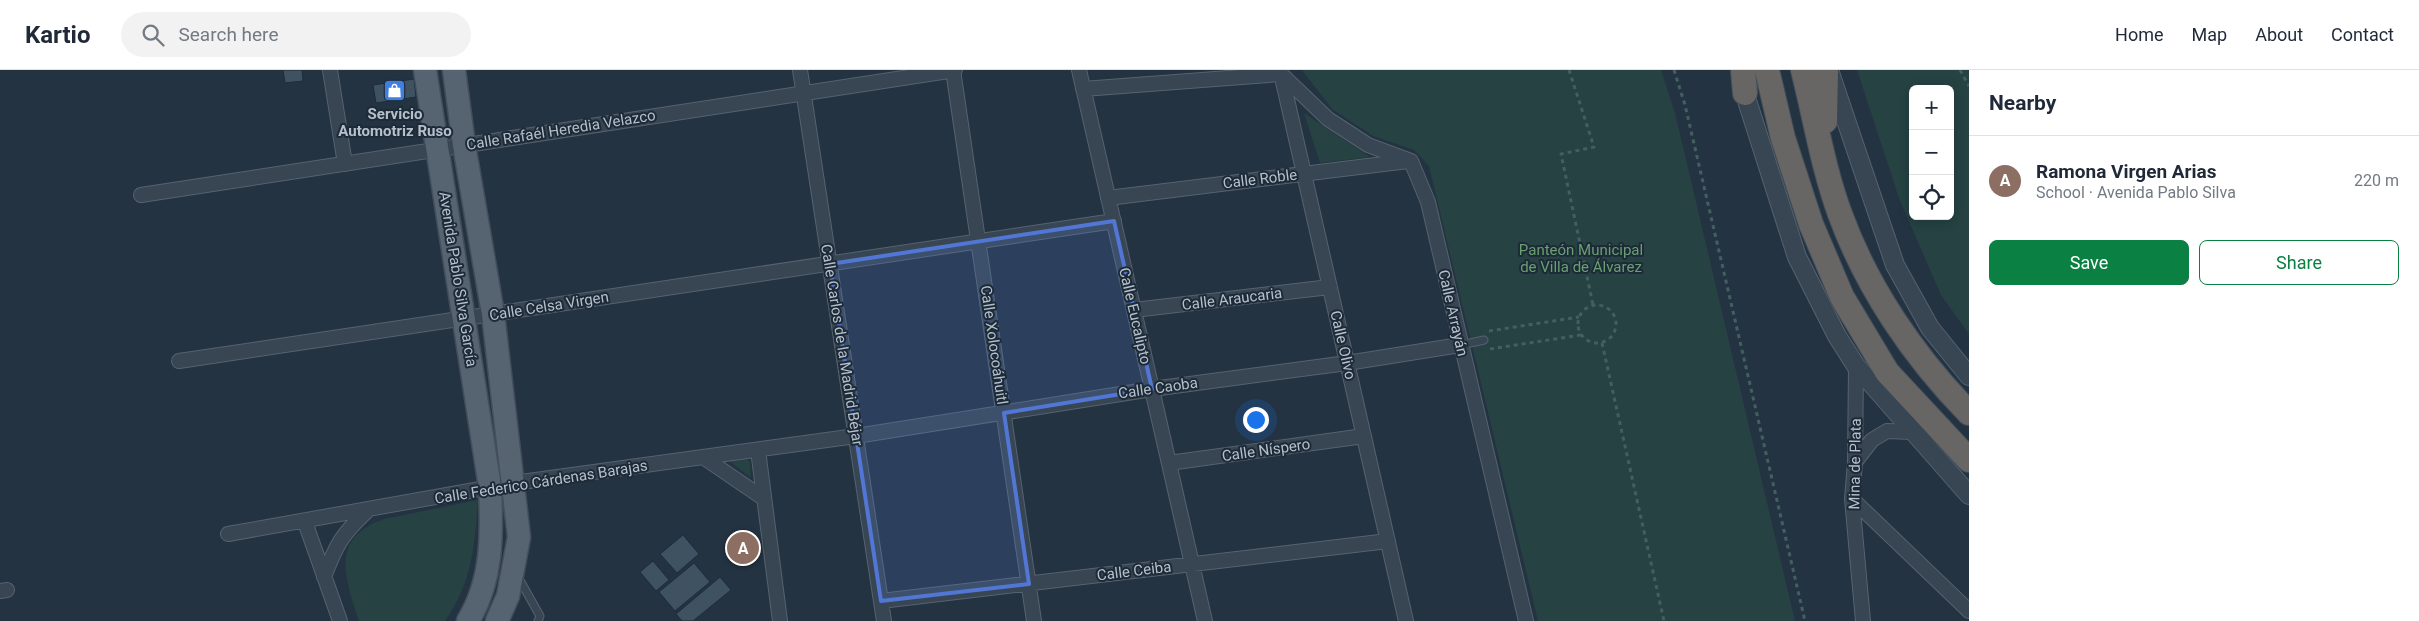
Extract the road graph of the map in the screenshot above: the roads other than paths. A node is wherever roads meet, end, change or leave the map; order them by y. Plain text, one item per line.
1 (330, 70) edge
2 (425, 70) edge
3 (454, 70) edge
4 (800, 70) edge
5 (954, 70) edge
6 (1079, 70) edge
7 (1737, 70) edge
8 (1743, 70) edge
9 (1767, 70) edge
10 (1804, 70) edge
11 (1828, 70) edge
12 (1281, 72) edge
13 (1083, 89) junction
14 (804, 93) junction
15 (1745, 93) junction
16 (464, 146) junction
17 (438, 150) junction
18 (1824, 155) junction
19 (1411, 161) junction
20 (345, 164) junction
21 (1304, 173) junction
22 (141, 195) dead end
23 (1108, 198) junction
24 (1114, 221) junction
25 (978, 242) junction
26 (830, 264) junction
27 (1330, 287) junction
28 (1134, 310) junction
29 (494, 314) junction
30 (464, 319) junction
31 (1484, 340) road end
32 (1460, 345) junction
33 (179, 361) dead end
34 (1347, 363) junction
35 (1856, 366) junction
36 (1969, 376) edge
37 (1152, 388) junction
38 (1004, 413) junction
39 (1969, 413) edge
40 (1912, 432) junction
41 (856, 436) junction
42 (1364, 436) junction
43 (758, 450) junction
44 (703, 457) junction
45 (1969, 460) edge
46 (1855, 462) junction
47 (1169, 463) junction
48 (514, 484) junction
49 (490, 488) junction
50 (1969, 495) edge
51 (763, 498) junction
52 (1852, 499) junction
53 (367, 511) junction
54 (305, 522) junction
55 (228, 534) dead end
56 (1388, 542) junction
57 (1192, 564) junction
58 (513, 568) junction
59 (324, 576) junction
60 (1029, 584) junction
61 (881, 601) junction
62 (1969, 611) edge
63 (340, 621) edge
64 (468, 621) edge
65 (497, 621) edge
66 (538, 621) edge
67 (780, 621) edge
68 (884, 621) edge
69 (1034, 621) edge
70 (1205, 621) edge
71 (1406, 621) edge
72 (1526, 621) edge
73 (1864, 621) edge

1 - 20 street
2 - 17 main road, Avenida Pablo Silva García
3 - 16 main road, Avenida Pablo Silva García
4 - 14 street, Calle Carlos de la Madrid Béjar
5 - 14 street, Calle Rafaél Heredia Velazco
5 - 25 street, Calle Xolocoáhuitl
6 - 13 street, Calle Eucalipto
7 - 15 street
8 - 15 highway
9 - 45 highway
10 - 18 highway
11 - 18 highway
11 - 36 street
12 - 13 street
12 - 19 street
12 - 21 street, Calle Olivo
13 - 23 street, Calle Eucalipto
14 - 16 street, Calle Rafaél Heredia Velazco
14 - 26 street, Calle Carlos de la Madrid Béjar
15 - 35 street
16 - 17 street, Calle Rafaél Heredia Velazco
16 - 29 main road, Avenida Pablo Silva García
17 - 20 street, Calle Rafaél Heredia Velazco
17 - 30 main road, Avenida Pablo Silva García
18 - 39 highway
19 - 21 street, Calle Roble
19 - 32 street, Calle Arrayán
20 - 22 street, Calle Rafaél Heredia Velazco
21 - 23 street, Calle Roble
21 - 27 street, Calle Olivo
23 - 24 street, Calle Eucalipto
24 - 25 street
24 - 28 street, Calle Eucalipto
25 - 26 street
25 - 38 street, Calle Xolocoáhuitl
26 - 29 street, Calle Celsa Virgen
26 - 41 street, Calle Carlos de la Madrid Béjar
27 - 28 street, Calle Araucaria
27 - 34 street, Calle Olivo
28 - 37 street, Calle Eucalipto
29 - 30 street, Calle Celsa Virgen
29 - 48 main road, Avenida Pablo Silva García
30 - 33 street, Calle Celsa Virgen
30 - 49 main road, Avenida Pablo Silva García
31 - 32 lane
32 - 34 street, Calle Caoba
32 - 72 street, Calle Arrayán
34 - 37 street, Calle Caoba
34 - 42 street, Calle Olivo
35 - 40 street
35 - 46 street, Mina de Plata
37 - 38 street, Calle Caoba
37 - 47 street, Calle Eucalipto
38 - 41 street, Calle Caoba
38 - 60 street, Calle Xolocoáhuitl
40 - 46 street
40 - 50 street
41 - 43 street, Calle Federico Cárdenas Barajas
41 - 61 street, Calle Carlos de la Madrid Béjar
42 - 47 street, Calle Níspero
42 - 56 street, Calle Olivo
43 - 44 street, Calle Federico Cárdenas Barajas
43 - 51 street
44 - 48 street, Calle Federico Cárdenas Barajas
44 - 51 street
46 - 52 street, Mina de Plata
47 - 57 street, Calle Eucalipto
48 - 49 street, Calle Federico Cárdenas Barajas
48 - 58 main road, Avenida Pablo Silva García
49 - 53 street, Calle Federico Cárdenas Barajas
49 - 64 main road, Avenida Pablo Silva García
51 - 67 street
52 - 62 street
52 - 73 street, Mina de Plata
53 - 54 street, Calle Federico Cárdenas Barajas
53 - 59 street
54 - 55 street, Calle Federico Cárdenas Barajas
54 - 59 street
56 - 57 street, Calle Ceiba
56 - 71 street, Calle Olivo
57 - 60 street, Calle Ceiba
57 - 70 street, Calle Eucalipto
58 - 65 main road, Avenida Pablo Silva García
58 - 66 lane
59 - 63 street
60 - 61 street, Calle Ceiba
60 - 69 street, Calle Xolocoáhuitl
61 - 68 street, Calle Carlos de la Madrid Béjar

